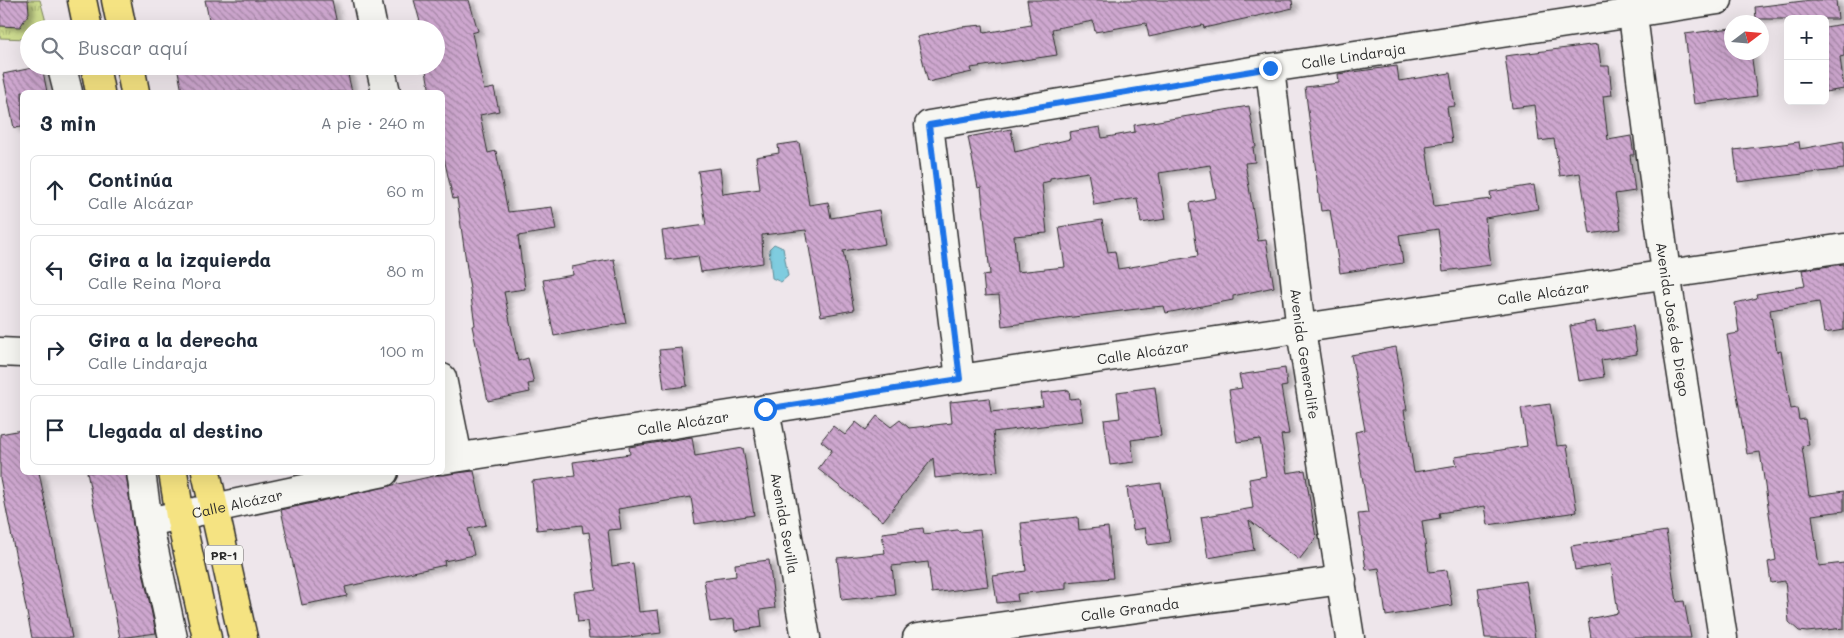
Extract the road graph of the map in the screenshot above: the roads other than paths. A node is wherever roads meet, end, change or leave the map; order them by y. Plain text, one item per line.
1 (82, 0) edge
2 (116, 0) edge
3 (367, 0) edge
4 (1718, 0) edge
5 (1632, 6) edge
6 (86, 20) edge
7 (120, 20) edge
8 (371, 20) edge
9 (1270, 68) junction
10 (97, 75) edge
11 (132, 75) edge
12 (382, 75) edge
13 (100, 90) edge
14 (135, 90) edge
15 (386, 90) edge
16 (1844, 248) edge
17 (1666, 273) junction
18 (1301, 330) junction
19 (0, 352) edge
20 (20, 353) edge
21 (960, 379) junction
22 (445, 408) edge
23 (765, 409) junction
24 (450, 459) edge
25 (140, 475) edge
26 (173, 475) edge
27 (206, 475) edge
28 (370, 475) edge
29 (212, 508) junction
30 (180, 516) junction
31 (148, 522) junction
32 (1342, 580) junction
33 (173, 638) edge
34 (207, 638) edge
35 (243, 638) edge
36 (806, 638) edge
37 (918, 638) edge
38 (1350, 638) edge
39 (1723, 638) edge

1 - 6 main road
2 - 7 main road
3 - 8 street
4 - 5 street, Calle Lindaraja
5 - 9 street, Calle Lindaraja
5 - 17 street, Avenida José de Diego
9 - 18 street, Avenida Generalife
9 - 21 street, Calle Lindaraja
10 - 13 main road
11 - 14 main road
12 - 15 street
16 - 17 street, Calle Alcázar
17 - 18 street, Calle Alcázar
17 - 39 street, Avenida José de Diego
18 - 21 street, Calle Alcázar
18 - 32 street, Avenida Generalife
19 - 20 street
21 - 23 street, Calle Alcázar
22 - 24 street
23 - 24 street, Calle Alcázar
23 - 36 street, Avenida Sevilla
25 - 31 street
26 - 30 main road, PR-1
27 - 29 main road, PR-1
28 - 29 street, Calle Alcázar
29 - 30 street, Calle Alcázar
29 - 35 main road, PR-1
30 - 31 street, Calle Alcázar
30 - 34 main road, PR-1
31 - 33 street
32 - 37 street, Calle Granada
32 - 38 street, Avenida Generalife

